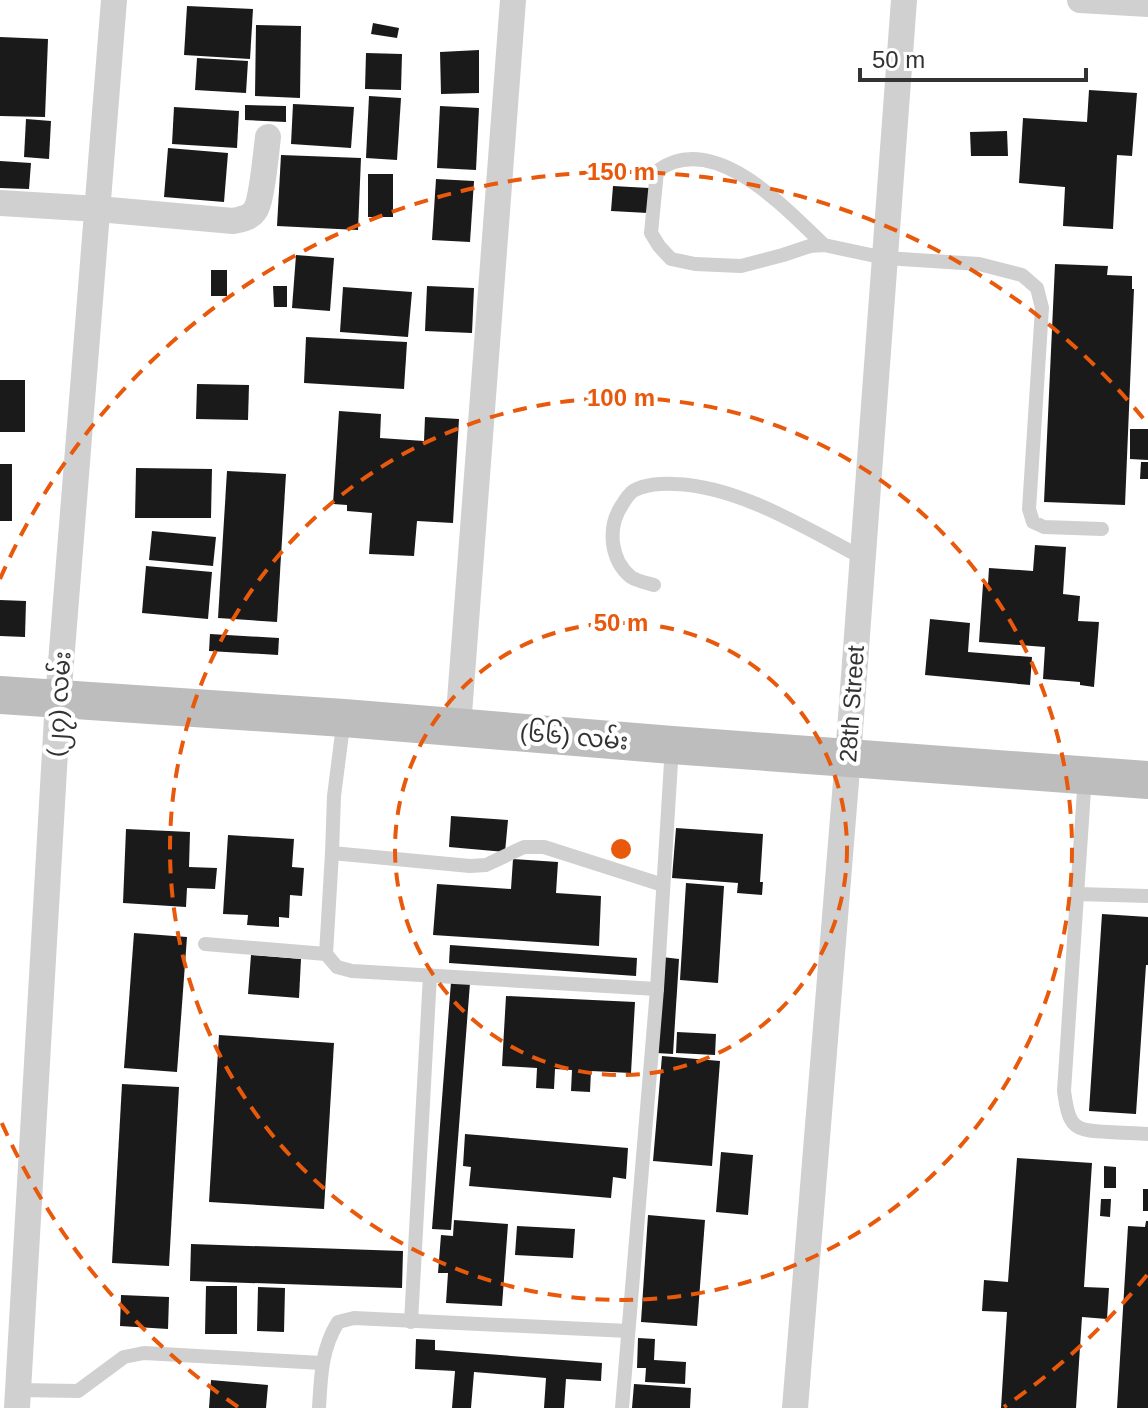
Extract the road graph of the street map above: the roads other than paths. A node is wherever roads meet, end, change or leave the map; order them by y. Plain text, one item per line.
1 (114, 0) edge
2 (513, 0) edge
3 (904, 0) edge
4 (1080, 0) edge
5 (1148, 4) edge
6 (268, 137) dead end
7 (0, 203) edge
8 (98, 209) junction
9 (824, 245) junction
10 (885, 258) junction
11 (1102, 529) dead end
12 (863, 558) junction
13 (654, 585) dead end
14 (0, 695) edge
15 (58, 700) junction
16 (344, 718) junction
17 (458, 727) junction
18 (672, 745) junction
19 (848, 757) junction
20 (1085, 775) junction
21 (1148, 780) edge
22 (332, 853) junction
23 (663, 885) junction
24 (1077, 894) junction
25 (1148, 896) edge
26 (205, 944) dead end
27 (326, 954) junction
28 (430, 975) junction
29 (657, 989) junction
30 (1148, 1134) edge
31 (411, 1322) junction
32 (628, 1331) junction
33 (322, 1363) junction
34 (18, 1399) edge
35 (319, 1408) edge
36 (622, 1408) edge
37 (795, 1408) edge

1 - 8 street, (၂၇) လမ်း
2 - 17 street
3 - 10 street, 28th Street
4 - 5 street
6 - 8 street
7 - 8 street
8 - 15 street, (၂၇) လမ်း
9 - 9 lane
9 - 10 lane
10 - 11 lane
10 - 12 street, 28th Street
12 - 13 lane
12 - 19 street, 28th Street
14 - 15 street, (၆၆) လမ်း
15 - 16 street, (၆၆) လမ်း
15 - 34 street, (၂၇) လမ်း
16 - 17 street, (၆၆) လမ်း
16 - 22 lane
17 - 18 street, (၆၆) လမ်း
18 - 19 street, (၆၆) လမ်း
18 - 23 lane
19 - 20 street, (၆၆) လမ်း
19 - 37 street, 28th Street
20 - 21 street, (၆၆) လမ်း
20 - 24 lane
22 - 23 lane
22 - 27 lane
23 - 29 lane
24 - 25 lane
24 - 30 lane
26 - 27 lane
27 - 28 lane
28 - 29 lane
28 - 31 lane
29 - 32 lane
31 - 32 lane
31 - 33 lane
32 - 36 lane
33 - 34 lane
33 - 35 lane

